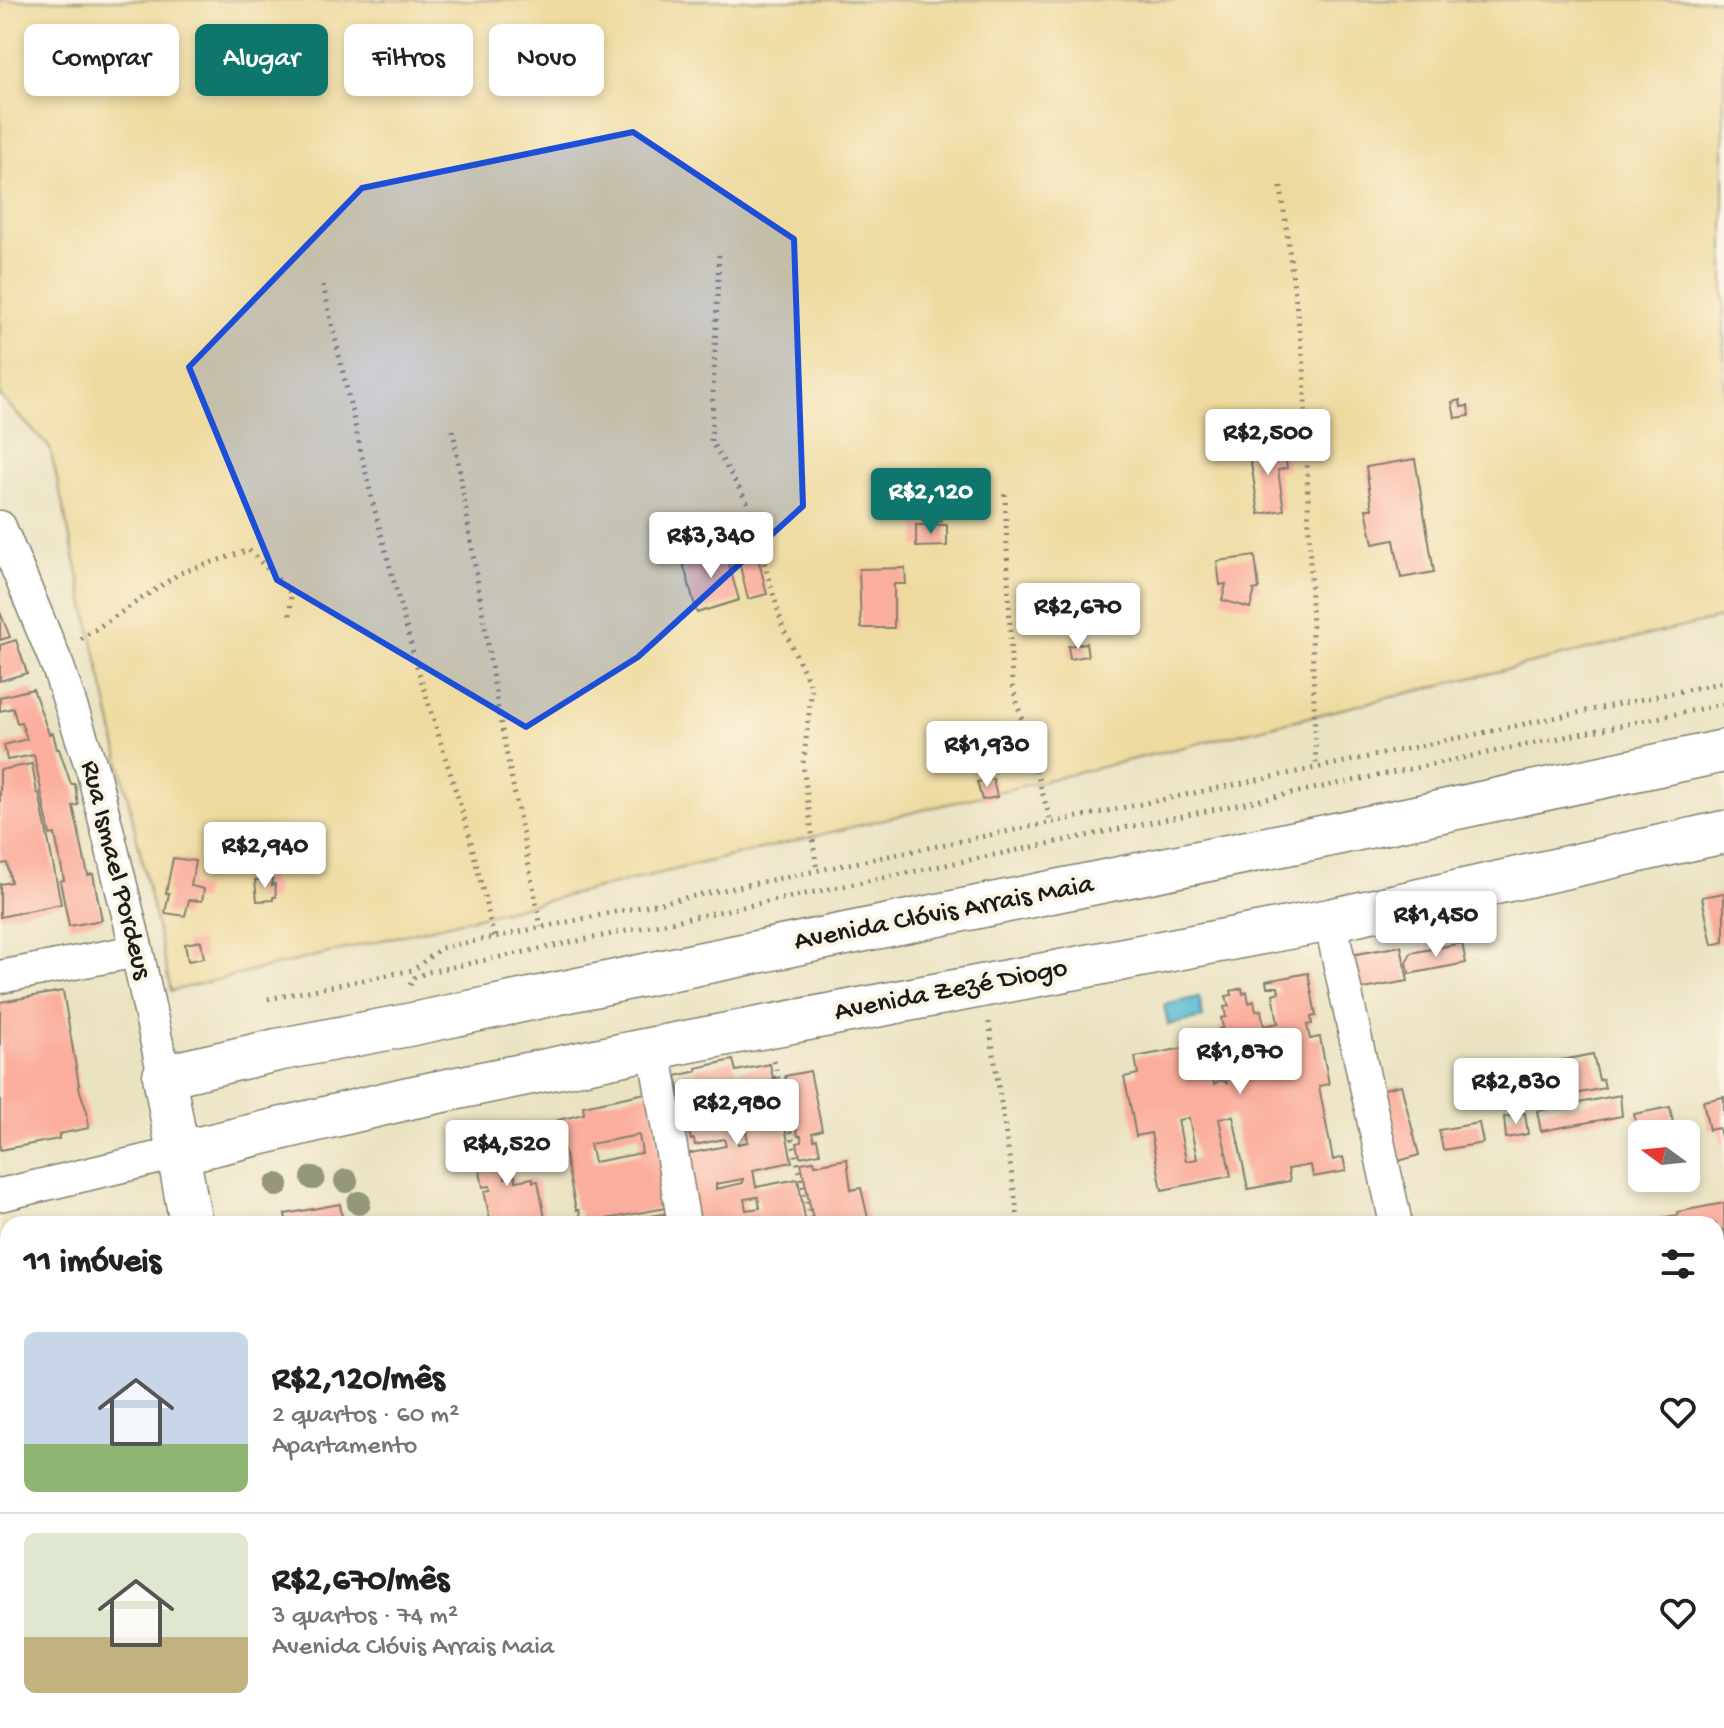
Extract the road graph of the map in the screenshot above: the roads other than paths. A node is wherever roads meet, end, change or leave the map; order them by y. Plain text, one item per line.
1 (0, 527) edge
2 (1724, 751) edge
3 (1724, 832) edge
4 (1330, 920) junction
5 (137, 951) junction
6 (0, 977) edge
7 (654, 1048) junction
8 (164, 1076) junction
9 (178, 1153) junction
10 (0, 1195) edge
11 (190, 1216) edge
12 (683, 1216) edge
13 (1394, 1216) edge

1 - 5 street, Rua Ismael Pordeus
2 - 8 main road, Avenida Clóvis Arrais Maia
3 - 4 main road, Avenida Zezé Diogo
4 - 7 main road, Avenida Zezé Diogo
4 - 13 street
5 - 6 street
5 - 8 street, Rua Ismael Pordeus
7 - 9 main road, Avenida Zezé Diogo
7 - 12 street
8 - 9 main road, Rua Ismael Pordeus
9 - 10 street
9 - 11 main road, Rua Ismael Pordeus

